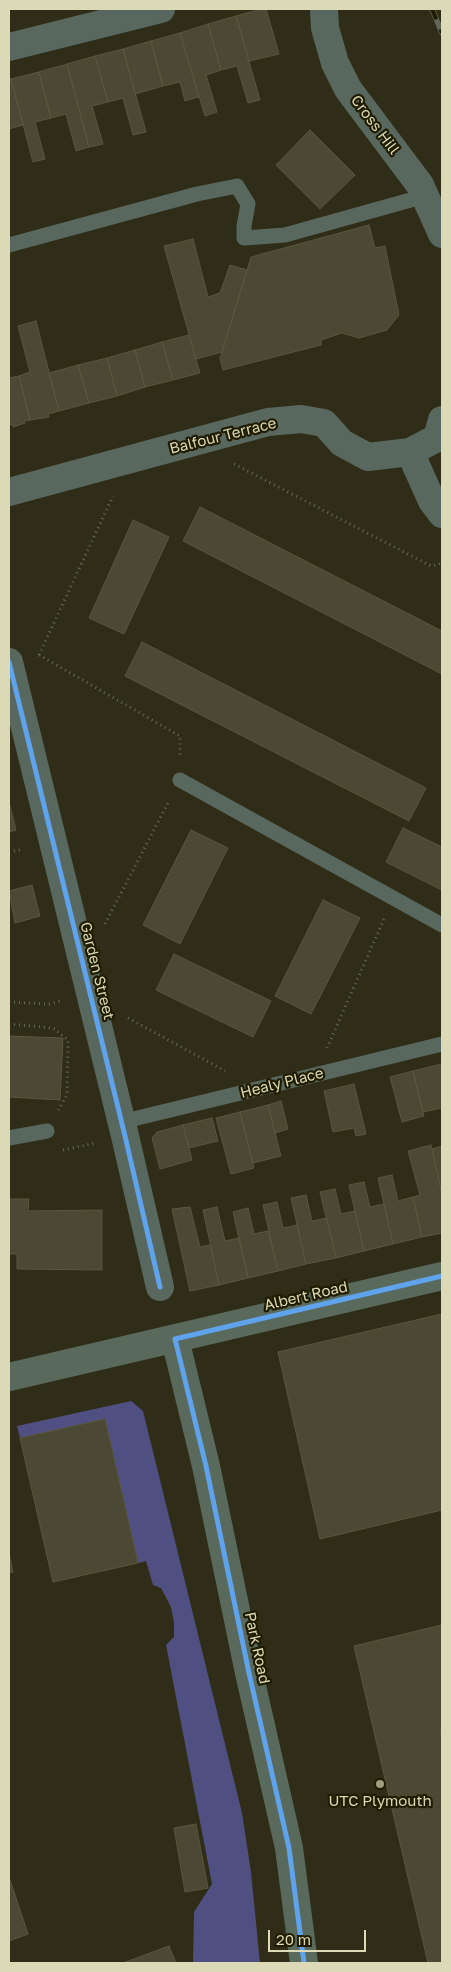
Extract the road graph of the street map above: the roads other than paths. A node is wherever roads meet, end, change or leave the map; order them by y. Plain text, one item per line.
1 (160, 9) edge
2 (324, 9) edge
3 (9, 47) edge
4 (425, 196) junction
5 (442, 234) edge
6 (9, 245) edge
7 (442, 420) edge
8 (410, 452) junction
9 (9, 492) edge
10 (442, 514) edge
11 (9, 662) edge
12 (13, 702) edge
13 (180, 780) road end
14 (442, 925) edge
15 (442, 1044) edge
16 (123, 1129) junction
17 (47, 1131) road end
18 (9, 1138) edge
19 (442, 1276) edge
20 (160, 1287) dead end
21 (175, 1339) junction
22 (9, 1377) edge
23 (304, 1963) edge

1 - 3 street
2 - 4 street, Cross Hill
4 - 5 street, Cross Hill
4 - 6 lane
7 - 8 street, Balfour Terrace
8 - 9 street, Balfour Terrace
8 - 10 street
11 - 12 street, Garden Street
12 - 16 street, Garden Street
13 - 14 lane
15 - 16 lane, Healy Place
16 - 20 street, Garden Street
17 - 18 lane
19 - 21 main road, Albert Road
21 - 22 main road, Albert Road
21 - 23 main road, Park Road

